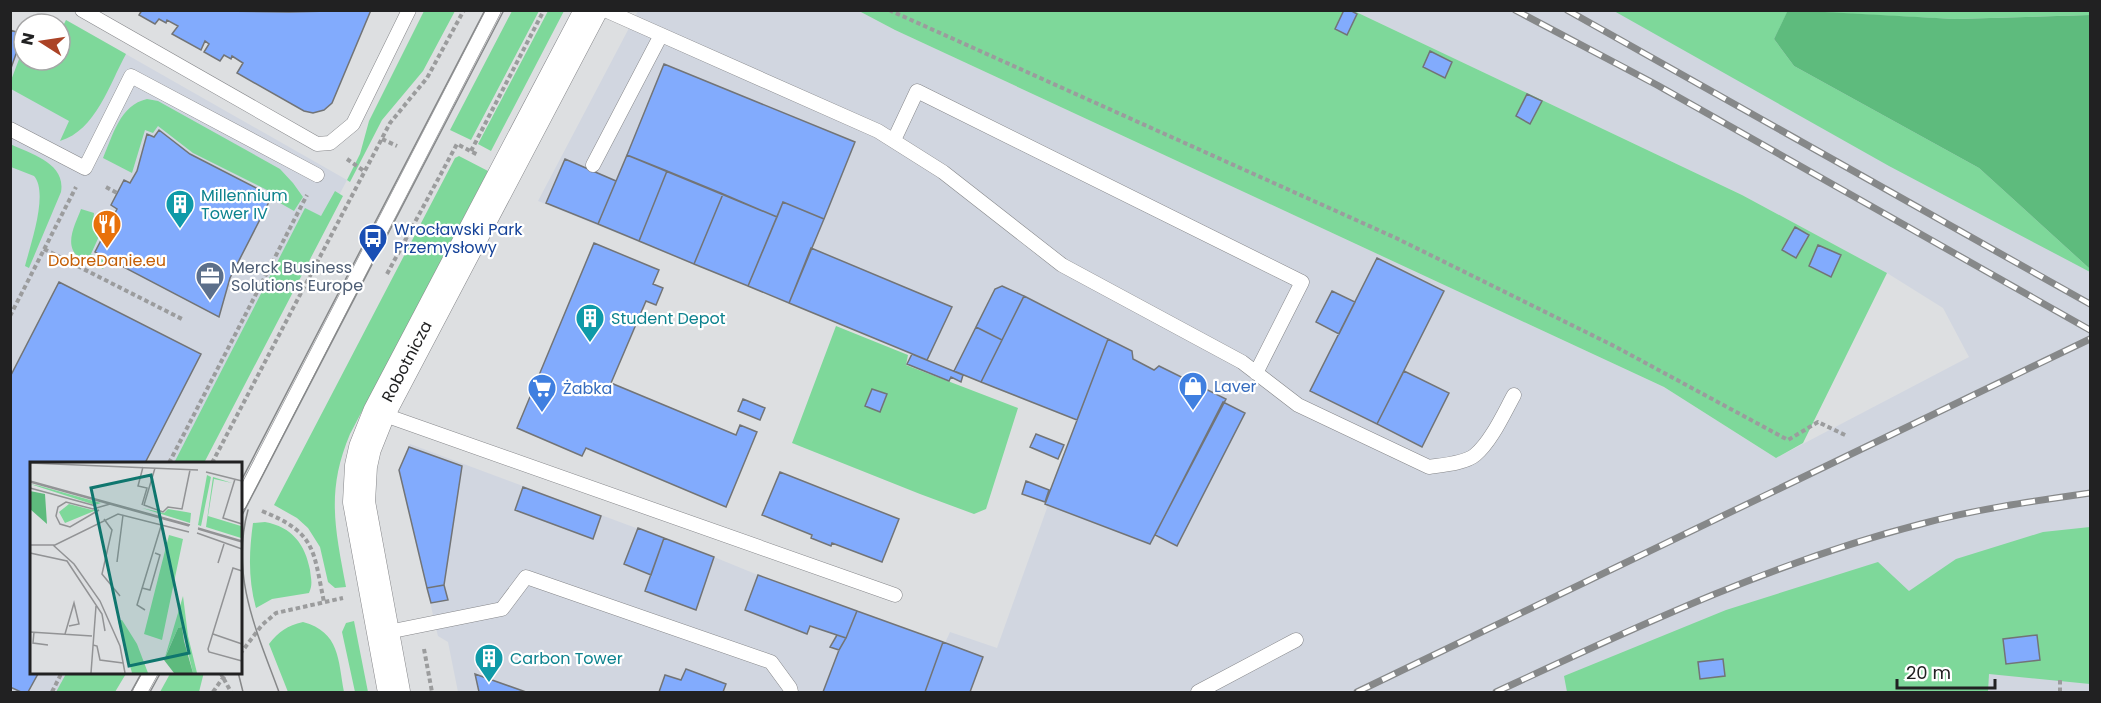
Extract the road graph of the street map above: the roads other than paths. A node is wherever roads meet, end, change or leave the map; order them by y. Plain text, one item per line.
1 (82, 10) edge
2 (409, 10) edge
3 (495, 10) edge
4 (591, 10) edge
5 (605, 10) edge
6 (661, 35) junction
7 (10, 129) edge
8 (894, 140) junction
9 (593, 165) dead end
10 (317, 175) road end
11 (1256, 373) junction
12 (1514, 395) dead end
13 (379, 413) junction
14 (242, 498) edge
15 (895, 595) dead end
16 (383, 633) junction
17 (1296, 640) dead end
18 (150, 673) edge
19 (140, 693) edge
20 (394, 693) edge
21 (791, 693) edge
22 (1198, 693) edge

1 - 2 lane
3 - 14 lane
4 - 13 street, Robotnicza
5 - 6 lane
6 - 8 lane
6 - 9 lane
7 - 10 lane
8 - 11 lane
8 - 11 lane
11 - 12 lane
13 - 15 lane
13 - 16 street, Robotnicza
16 - 20 street, Robotnicza
16 - 21 lane
17 - 22 lane
18 - 19 lane

